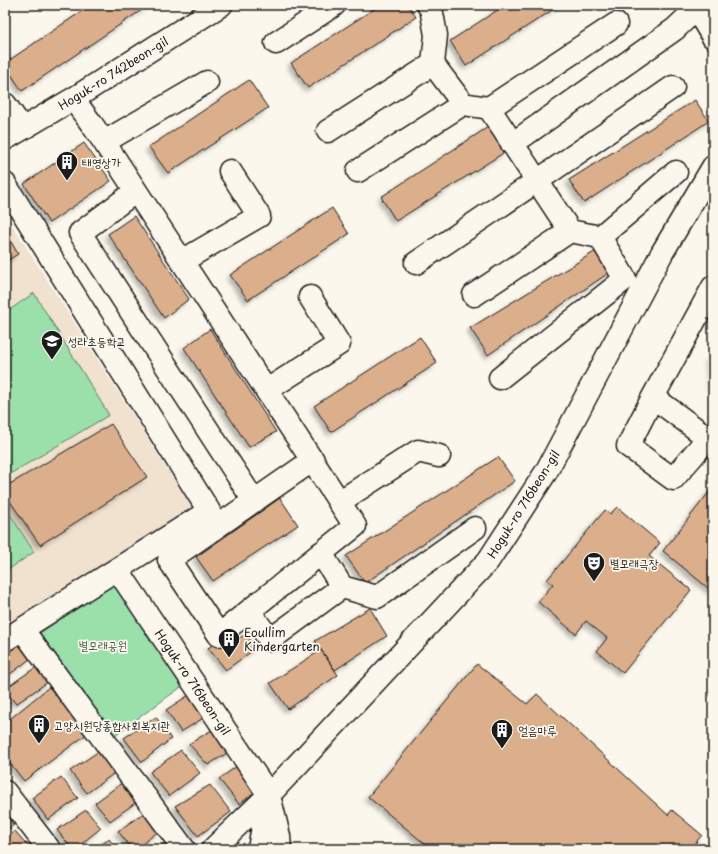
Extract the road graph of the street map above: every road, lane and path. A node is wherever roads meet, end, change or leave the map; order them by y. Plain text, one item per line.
1 (221, 5) edge
2 (334, 5) edge
3 (428, 5) edge
4 (695, 7) edge
5 (616, 24) dead end
6 (713, 36) edge
7 (276, 43) dead end
8 (433, 64) junction
9 (207, 82) dead end
10 (673, 87) dead end
11 (73, 99) junction
12 (5, 104) edge
13 (463, 104) junction
14 (489, 108) junction
15 (328, 131) dead end
16 (14, 134) edge
17 (104, 142) junction
18 (512, 144) junction
19 (713, 167) edge
20 (230, 171) dead end
21 (358, 171) dead end
22 (676, 172) dead end
23 (537, 181) junction
24 (5, 184) edge
25 (136, 191) junction
26 (570, 231) junction
27 (600, 238) junction
28 (182, 261) junction
29 (416, 263) dead end
30 (713, 287) edge
31 (474, 295) dead end
32 (310, 297) dead end
33 (500, 378) dead end
34 (267, 390) junction
35 (653, 397) dead end
36 (439, 456) dead end
37 (312, 460) junction
38 (254, 501) junction
39 (339, 502) junction
40 (475, 528) dead end
41 (321, 553) junction
42 (117, 569) junction
43 (342, 587) junction
44 (249, 611) junction
45 (14, 634) edge
46 (5, 792) edge
47 (269, 795) junction
48 (48, 849) edge
49 (184, 849) edge
50 (213, 849) edge
51 (259, 849) edge
52 (280, 849) edge

1 - 11 street, Hoguk-ro 742beon-gil
2 - 7 street
3 - 8 street
4 - 6 street
4 - 18 street
5 - 14 street
8 - 13 street
8 - 15 street
9 - 17 street
10 - 23 street
11 - 16 street, Hoguk-ro 742beon-gil
11 - 17 street
12 - 16 street
13 - 14 street
13 - 21 street
14 - 18 street
17 - 25 street
18 - 23 street
19 - 47 street, Hoguk-ro 716beon-gil
20 - 28 street
22 - 27 street
23 - 26 street
23 - 29 street
24 - 42 street
25 - 28 street
25 - 38 street
26 - 27 street
26 - 31 street
27 - 33 street
28 - 34 street
30 - 35 street
32 - 34 street
34 - 37 street
36 - 39 street
37 - 38 street
37 - 39 street
38 - 44 street
39 - 41 street
40 - 43 street
41 - 43 street
41 - 44 street
42 - 45 street
42 - 47 street, Hoguk-ro 716beon-gil
43 - 44 street
45 - 49 street
46 - 48 street
47 - 50 street, Hoguk-ro 716beon-gil
47 - 51 street
47 - 52 street

